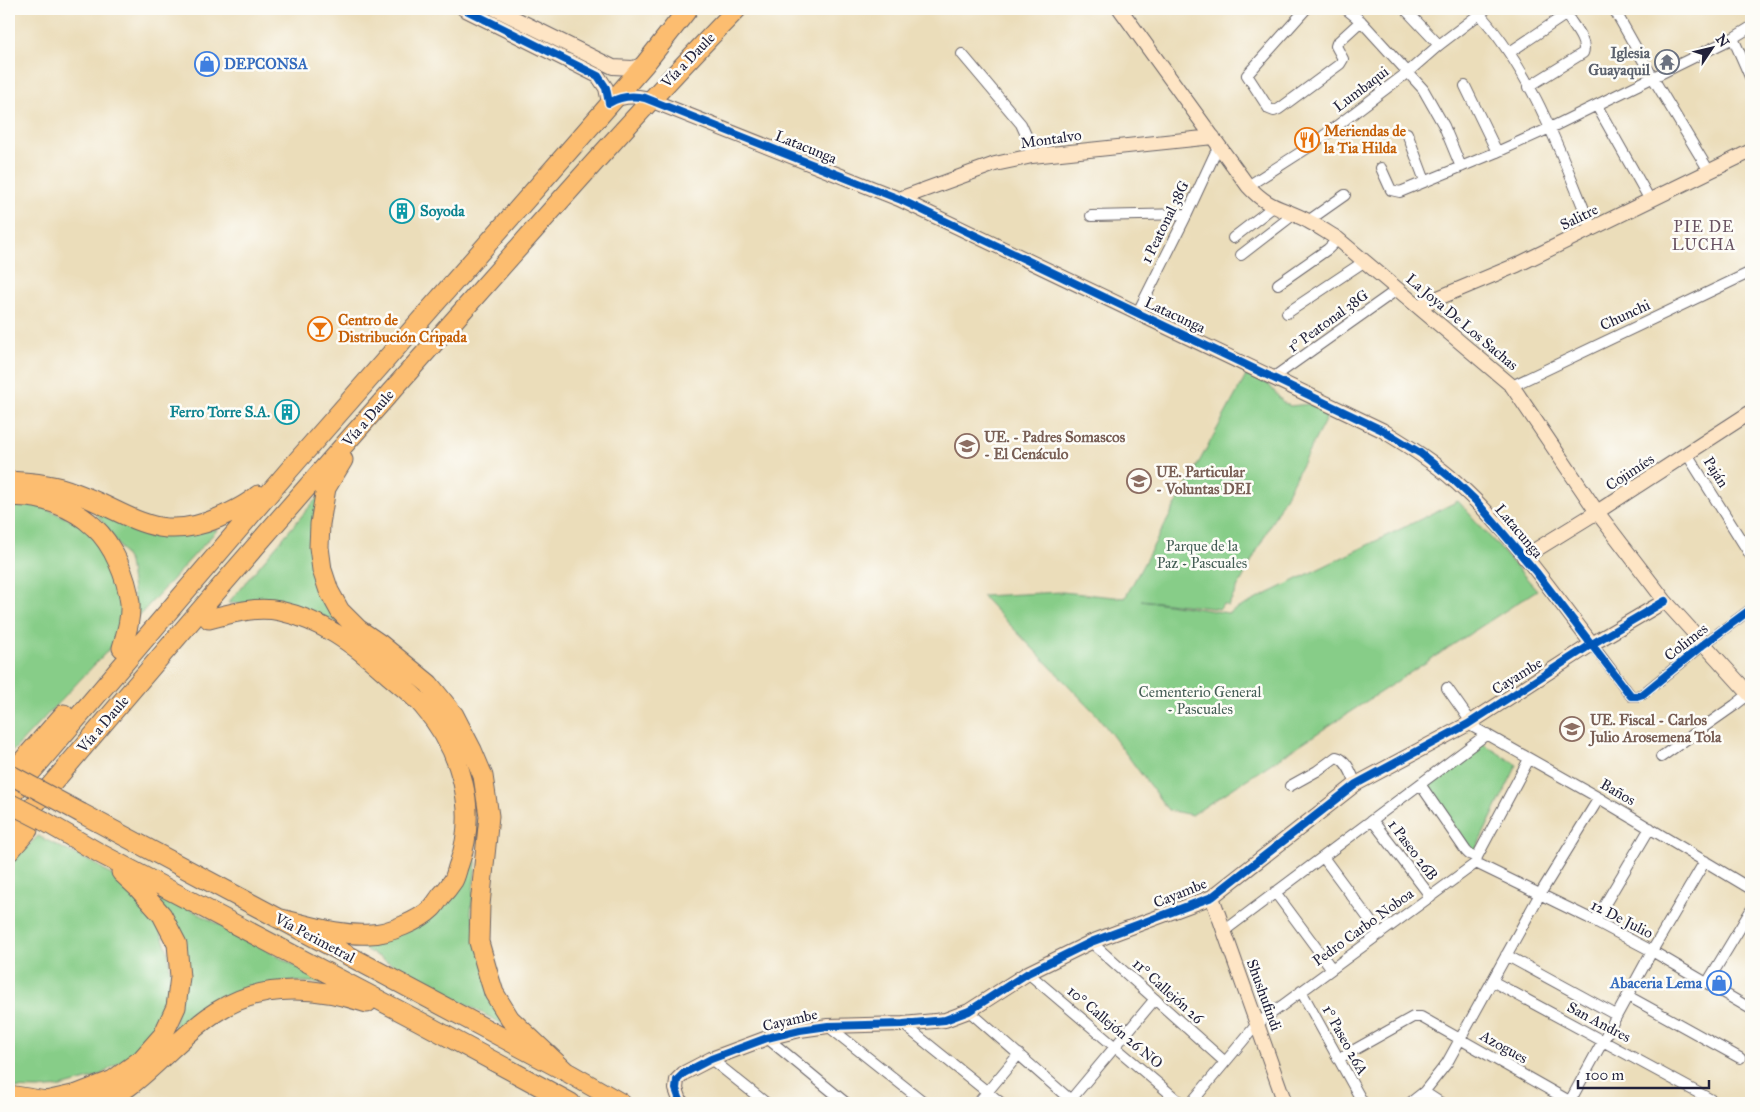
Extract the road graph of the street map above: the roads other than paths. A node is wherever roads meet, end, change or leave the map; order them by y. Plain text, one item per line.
1 (464, 9) edge
2 (496, 9) edge
3 (688, 9) edge
4 (737, 9) edge
5 (1120, 9) edge
6 (1306, 9) edge
7 (1346, 9) edge
8 (1405, 9) edge
9 (1614, 9) edge
10 (1480, 10) edge
11 (1570, 11) edge
12 (1361, 21) junction
13 (1751, 27) edge
14 (1733, 38) junction
15 (1439, 45) junction
16 (1510, 52) junction
17 (962, 54) dead end
18 (645, 64) junction
19 (1408, 72) junction
20 (1653, 78) junction
21 (1751, 79) edge
22 (1465, 86) dead end
23 (1528, 87) junction
24 (650, 100) junction
25 (609, 103) junction
26 (1597, 106) junction
27 (1550, 128) junction
28 (1407, 133) dead end
29 (1216, 141) junction
30 (1751, 151) edge
31 (1497, 152) junction
32 (1032, 156) junction
33 (1461, 167) junction
34 (1381, 168) dead end
35 (1708, 171) junction
36 (1425, 181) junction
37 (1248, 186) junction
38 (1345, 195) dead end
39 (899, 199) junction
40 (1650, 200) junction
41 (1273, 207) junction
42 (1187, 214) junction
43 (1293, 215) junction
44 (1091, 216) dead end
45 (1308, 220) junction
46 (1592, 229) junction
47 (1233, 238) dead end
48 (1338, 239) junction
49 (1241, 255) dead end
50 (1365, 261) junction
51 (1751, 272) edge
52 (1278, 284) dead end
53 (1398, 289) junction
54 (1419, 306) junction
55 (1138, 312) junction
56 (1287, 313) dead end
57 (1274, 377) junction
58 (1512, 386) junction
59 (382, 401) junction
60 (1751, 412) edge
61 (1687, 454) junction
62 (290, 469) junction
63 (335, 472) junction
64 (9, 481) edge
65 (9, 498) edge
66 (1597, 512) junction
67 (216, 554) junction
68 (1751, 556) edge
69 (1524, 557) junction
70 (218, 590) junction
71 (1665, 601) junction
72 (1751, 609) edge
73 (209, 619) junction
74 (1592, 644) junction
75 (1704, 644) junction
76 (122, 648) junction
77 (1447, 688) dead end
78 (1750, 695) edge
79 (1638, 696) joint
80 (1469, 723) junction
81 (1487, 734) junction
82 (1661, 757) dead end
83 (1529, 759) junction
84 (9, 775) edge
85 (1356, 784) junction
86 (1420, 784) junction
87 (1290, 786) dead end
88 (9, 798) edge
89 (1599, 798) junction
90 (9, 803) edge
91 (1372, 820) junction
92 (1650, 828) junction
93 (9, 835) edge
94 (9, 852) edge
95 (101, 854) junction
96 (1323, 857) junction
97 (1476, 860) junction
98 (1705, 861) junction
99 (1751, 889) edge
100 (1275, 892) junction
101 (1540, 894) junction
102 (1212, 897) junction
103 (1430, 897) junction
104 (1751, 910) edge
105 (277, 918) junction
106 (1594, 921) junction
107 (1224, 931) junction
108 (1380, 934) junction
109 (1091, 942) junction
110 (1652, 951) junction
111 (1506, 956) junction
112 (1332, 969) junction
113 (1028, 973) junction
114 (1492, 981) junction
115 (1707, 983) junction
116 (1301, 992) junction
117 (1628, 996) junction
118 (1155, 999) junction
119 (1751, 1009) edge
120 (969, 1011) junction
121 (1616, 1015) junction
122 (419, 1021) junction
123 (904, 1024) junction
124 (1257, 1024) junction
125 (828, 1026) junction
126 (767, 1038) junction
127 (1460, 1040) junction
128 (1603, 1041) junction
129 (1115, 1047) junction
130 (1019, 1054) junction
131 (1740, 1058) dead end
132 (712, 1059) junction
133 (1338, 1059) junction
134 (1226, 1062) junction
135 (565, 1071) junction
136 (988, 1092) junction
137 (1424, 1092) junction
138 (9, 1095) edge
139 (762, 1102) edge
140 (1071, 1102) edge
141 (96, 1103) edge
142 (571, 1103) edge
143 (622, 1103) edge
144 (682, 1103) edge
145 (846, 1103) edge
146 (925, 1103) edge
147 (978, 1103) edge
148 (1001, 1103) edge
149 (1181, 1103) edge
150 (1191, 1103) edge
151 (1285, 1103) edge
152 (1363, 1103) edge
153 (1410, 1103) edge
154 (1441, 1103) edge
155 (1570, 1103) edge
156 (1717, 1103) edge

1 - 25 street
2 - 18 street
3 - 18 highway, Vía a Daule
4 - 24 highway, Vía a Daule
5 - 29 street, La Joya De Los Sachas
6 - 12 street
7 - 12 street
8 - 15 street
9 - 20 street
10 - 15 street, Lumbaqui
10 - 16 street
11 - 16 street
11 - 23 street
12 - 19 street
13 - 14 street
14 - 20 street
14 - 21 street
15 - 19 street, Lumbaqui
16 - 23 street
17 - 32 street
18 - 25 highway, Vía a Daule
19 - 33 street
19 - 37 street, Lumbaqui
20 - 26 street
20 - 35 street
22 - 31 street
23 - 27 street
24 - 25 street, Latacunga
24 - 39 street, Latacunga
24 - 59 highway, Vía a Daule
25 - 62 highway, Vía a Daule
26 - 27 street
26 - 40 street
27 - 31 street
27 - 46 street
28 - 36 street
29 - 32 street, Montalvo
29 - 37 street, La Joya De Los Sachas
29 - 42 street, 1 Peatonal 38G
30 - 35 street, Salitre
31 - 33 street
32 - 39 street, Montalvo
33 - 36 street
34 - 36 street
35 - 40 street, Salitre
37 - 41 street, La Joya De Los Sachas
38 - 45 street
39 - 55 street, Latacunga
40 - 46 street, Salitre
41 - 43 street, La Joya De Los Sachas
41 - 47 street
42 - 44 street
42 - 55 street, 1 Peatonal 38G
43 - 45 street, La Joya De Los Sachas
43 - 49 street
45 - 48 street, La Joya De Los Sachas
46 - 54 street, Salitre
48 - 50 street, La Joya De Los Sachas
48 - 52 street
50 - 53 street, La Joya De Los Sachas
50 - 56 street
51 - 58 street, Chunchi
53 - 54 street, La Joya De Los Sachas
53 - 57 street, 1° Peatonal 38G
54 - 58 street, La Joya De Los Sachas
55 - 57 street, Latacunga
57 - 69 street, Latacunga
58 - 66 street, La Joya De Los Sachas
59 - 63 highway
59 - 70 highway, Vía a Daule
60 - 61 street, Cojimíes
61 - 66 street, Cojimíes
61 - 68 street, Paján
62 - 64 highway
62 - 67 highway, Vía a Daule
63 - 73 highway
63 - 135 highway
65 - 76 highway
66 - 69 street, Cojimíes
66 - 71 street, La Joya De Los Sachas
67 - 76 highway
67 - 88 highway, Vía a Daule
69 - 74 street, Latacunga
70 - 73 highway
70 - 93 highway, Vía a Daule
71 - 74 street, Cayambe
71 - 75 street, La Joya De Los Sachas
72 - 75 street, Colimes
73 - 94 highway
73 - 105 highway
74 - 79 street, Latacunga
74 - 80 street, Cayambe
75 - 78 street, La Joya De Los Sachas
75 - 79 street, Colimes
76 - 84 highway
77 - 80 street
78 - 82 street
80 - 81 street, Baños
80 - 85 street, Cayambe
81 - 83 street, Baños
81 - 86 street
83 - 89 street, Baños
83 - 97 street, Pedro Carbo Noboa
84 - 105 highway, Vía Perimetral, bridge
85 - 87 street
85 - 102 street, Cayambe
86 - 91 street
86 - 97 street, 12 De Julio
89 - 92 street, Baños
89 - 101 street
90 - 95 highway, Vía Perimetral, bridge
91 - 96 street
91 - 103 street, 1 Paseo 26B
92 - 98 street, Baños
92 - 106 street
95 - 122 highway, Vía Perimetral
95 - 138 highway
96 - 100 street
96 - 108 street
97 - 101 street, 12 De Julio
97 - 103 street, Pedro Carbo Noboa
98 - 99 street, Baños
98 - 110 street
100 - 107 street
100 - 112 street
101 - 106 street, 12 De Julio
101 - 111 street
102 - 107 street, Shushufindi
102 - 109 street, Cayambe
103 - 108 street, Pedro Carbo Noboa
104 - 115 street
105 - 135 highway, Vía Perimetral
106 - 110 street, 12 De Julio
107 - 124 street, Shushufindi
108 - 112 street, Pedro Carbo Noboa
109 - 113 street, Cayambe
109 - 118 street, 11° Callejón 26
110 - 115 street, 12 De Julio
110 - 117 street
111 - 114 street
111 - 121 street
112 - 116 street, Pedro Carbo Noboa
113 - 120 street, Cayambe
113 - 129 street, 10° Callejón 26 NO
114 - 127 street
114 - 128 street, San Andres
115 - 119 street, 12 De Julio
116 - 124 street, Pedro Carbo Noboa
116 - 133 street, 1° Paseo 26A
117 - 121 street
117 - 131 street
118 - 129 street
118 - 134 street, 11° Callejón 26
120 - 123 street, Cayambe
120 - 130 street
121 - 128 street
122 - 141 highway
122 - 142 highway, Vía Perimetral
123 - 125 street, Cayambe
123 - 136 street
124 - 134 street, Pedro Carbo Noboa
124 - 151 street, Shushufindi
125 - 126 street, Cayambe
125 - 146 street
126 - 132 street, Cayambe
126 - 145 street
127 - 133 street, Azogues
127 - 137 street
127 - 155 street, Azogues
128 - 155 street
128 - 156 street, San Andres
129 - 140 street
129 - 149 street, 10° Callejón 26 NO
130 - 136 street
130 - 140 street
132 - 139 street
132 - 144 street, Cayambe
133 - 152 street, 1° Paseo 26A
134 - 150 street, Pedro Carbo Noboa
135 - 143 highway, Vía Perimetral
136 - 147 street
136 - 148 street
137 - 153 street
137 - 154 street

